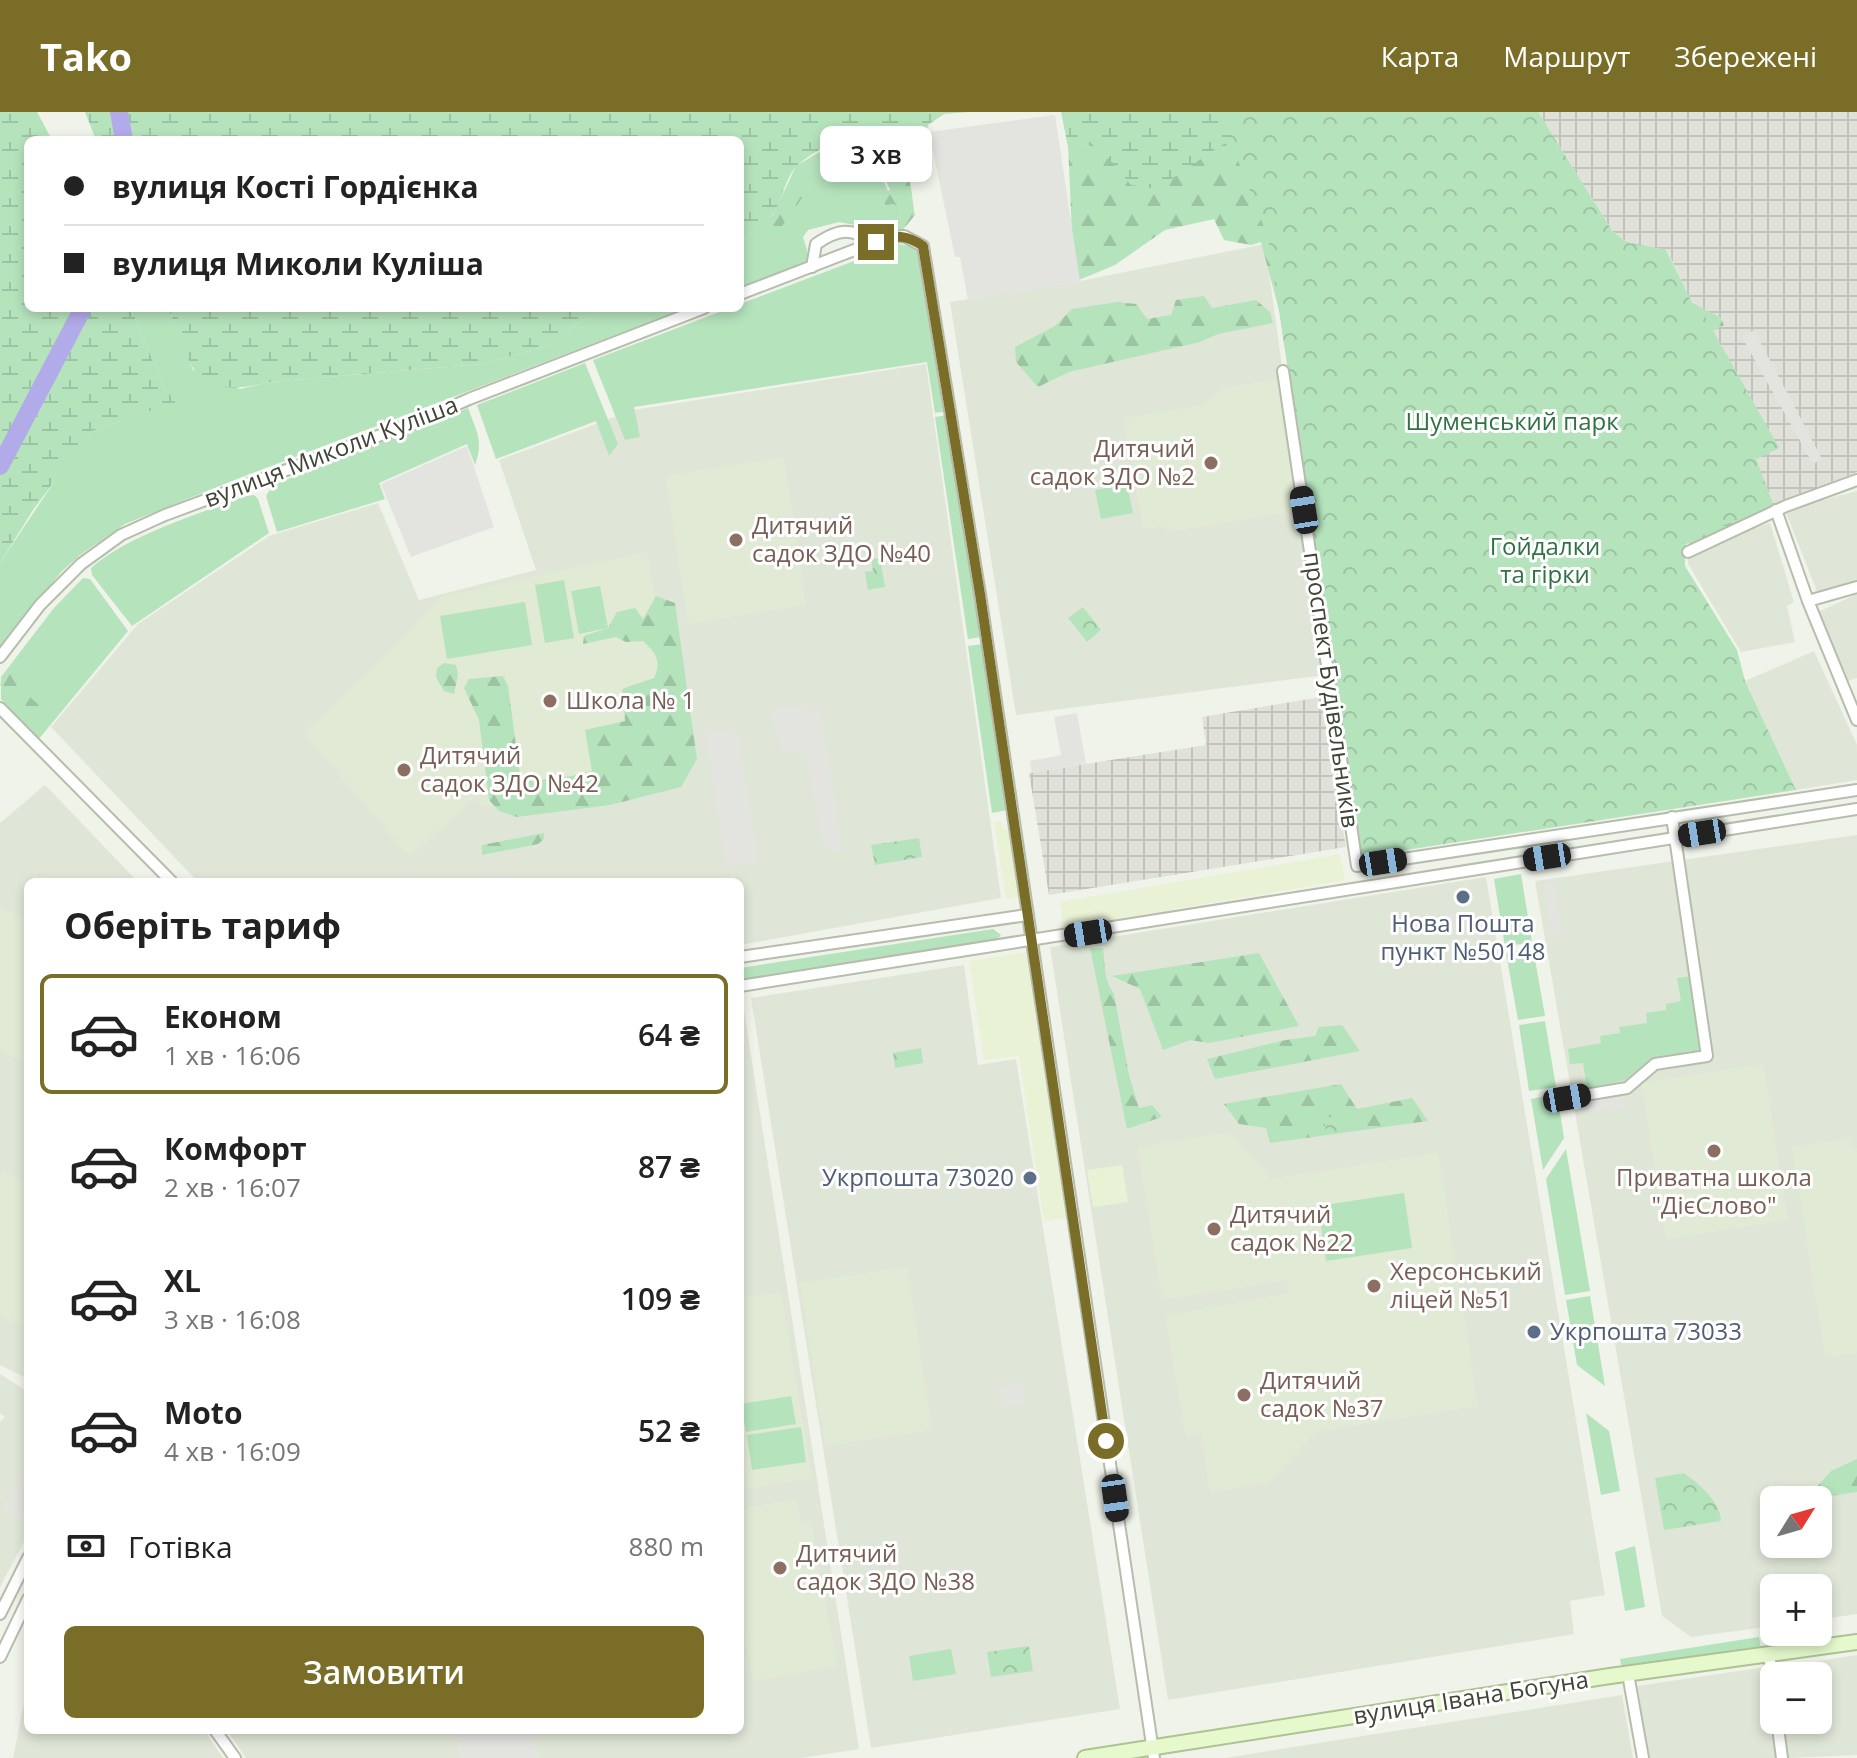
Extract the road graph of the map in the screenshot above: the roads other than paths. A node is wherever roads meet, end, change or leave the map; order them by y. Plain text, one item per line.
1 (876, 242) junction
2 (812, 267) junction
3 (744, 292) edge
4 (694, 312) edge
5 (1283, 371) dead end
6 (1857, 480) edge
7 (1776, 510) junction
8 (1688, 552) dead end
9 (1857, 587) edge
10 (1808, 601) junction
11 (0, 657) edge
12 (1857, 682) edge
13 (1843, 685) junction
14 (0, 708) edge
15 (1857, 720) edge
16 (1857, 790) edge
17 (1857, 809) edge
18 (1672, 817) junction
19 (1675, 837) junction
20 (168, 878) edge
21 (1027, 915) junction
22 (1031, 942) junction
23 (744, 956) edge
24 (744, 985) edge
25 (1567, 1098) dead end
26 (24, 1565) edge
27 (1, 1607) edge
28 (24, 1607) edge
29 (1857, 1642) edge
30 (1769, 1654) junction
31 (0, 1657) edge
32 (1770, 1662) edge
33 (1628, 1674) junction
34 (218, 1734) edge
35 (1779, 1734) edge
36 (1153, 1753) edge
37 (235, 1758) edge
38 (1085, 1758) edge
39 (1643, 1758) edge
40 (1782, 1758) edge

1 - 2 street
1 - 2 street
1 - 21 street
2 - 3 street
4 - 11 street, вулиця Миколи Куліша
5 - 18 street, проспект Будівельників
6 - 7 street
7 - 8 street
7 - 10 street
9 - 10 street
10 - 13 street
12 - 13 street
13 - 15 street
14 - 20 street
16 - 18 street
17 - 19 street
18 - 19 street
19 - 22 street
19 - 25 street
21 - 22 street
21 - 23 street
22 - 24 street
22 - 36 street
26 - 27 street
28 - 31 street
29 - 30 street, вулиця Івана Богуна
30 - 32 street
30 - 33 street, вулиця Івана Богуна
33 - 36 street, вулиця Івана Богуна
33 - 39 street
34 - 37 street
35 - 40 street
36 - 38 street, вулиця Івана Богуна

